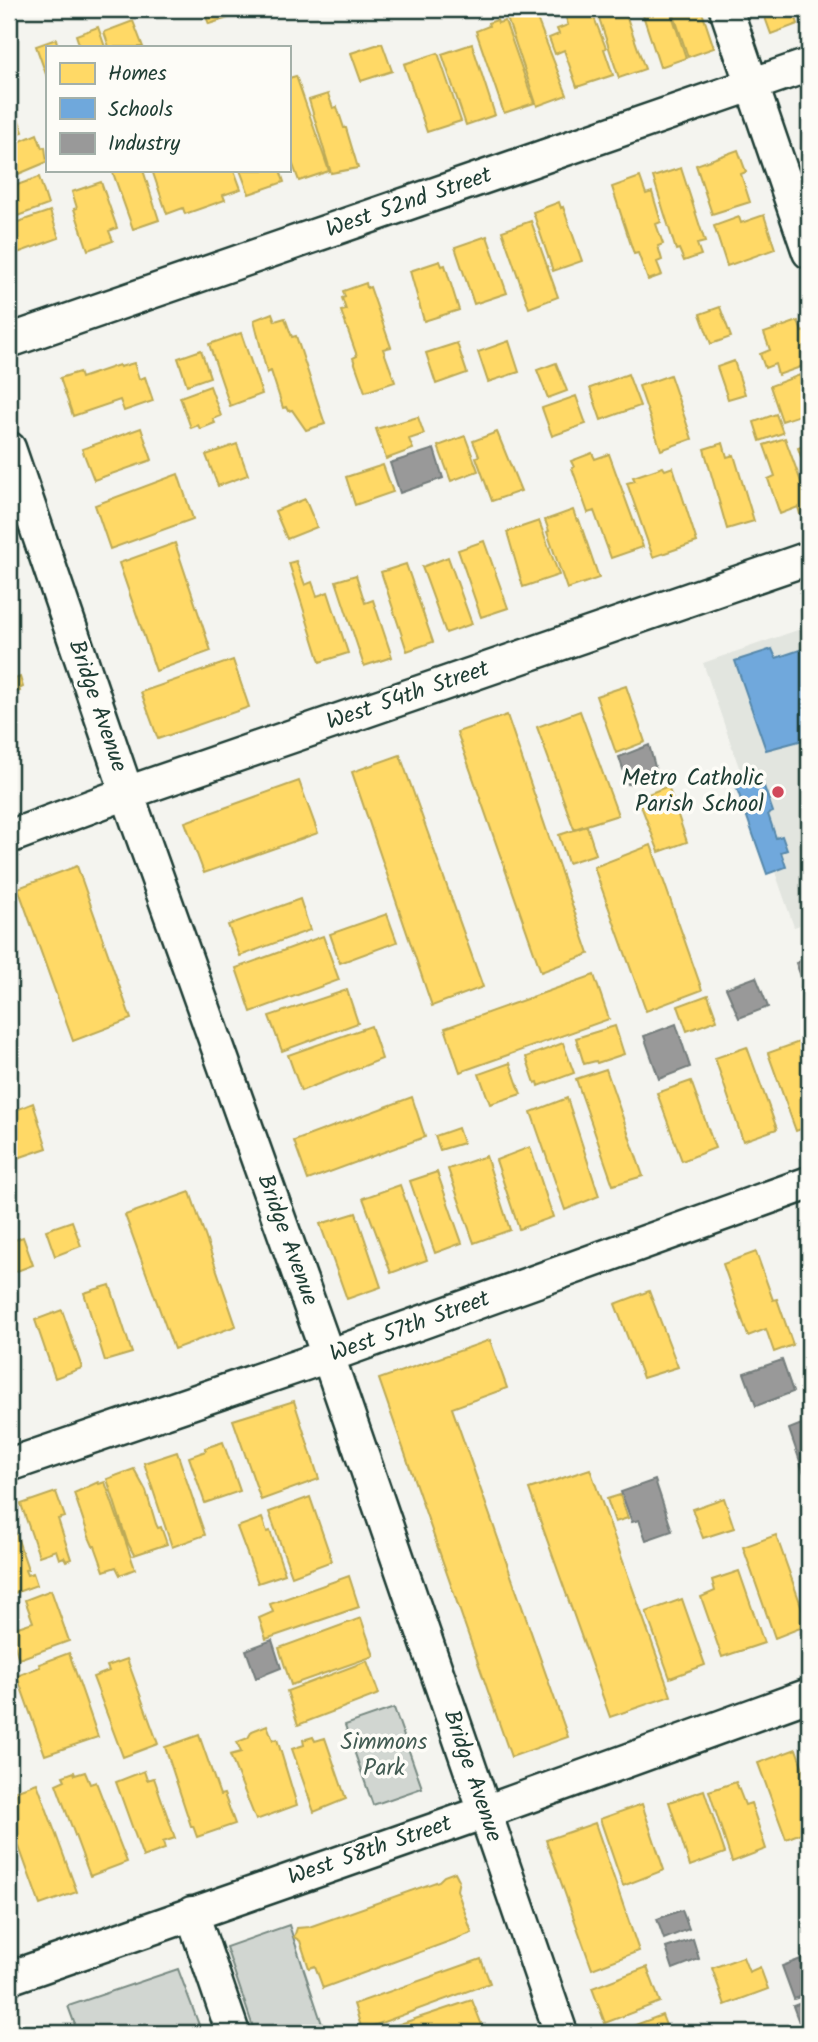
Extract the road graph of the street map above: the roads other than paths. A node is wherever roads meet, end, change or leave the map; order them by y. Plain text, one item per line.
1 (726, 9) edge
2 (809, 65) edge
3 (751, 85) junction
4 (809, 253) edge
5 (9, 341) edge
6 (9, 448) edge
7 (809, 558) edge
8 (127, 793) junction
9 (9, 837) edge
10 (809, 1183) edge
11 (328, 1356) junction
12 (9, 1465) edge
13 (809, 1695) edge
14 (485, 1812) junction
15 (192, 1913) junction
16 (9, 1978) edge
17 (233, 2033) edge
18 (561, 2033) edge

1 - 3 street
2 - 3 street, West 52nd Street
3 - 4 street
3 - 5 street, West 52nd Street
6 - 8 street, Bridge Avenue
7 - 8 street, West 54th Street
8 - 9 street, West 54th Street
8 - 11 street, Bridge Avenue
10 - 11 street, West 57th Street
11 - 12 street, West 57th Street
11 - 14 street, Bridge Avenue
13 - 14 street, West 58th Street
14 - 15 street, West 58th Street
14 - 18 street, Bridge Avenue
15 - 16 street, West 58th Street
15 - 17 street

